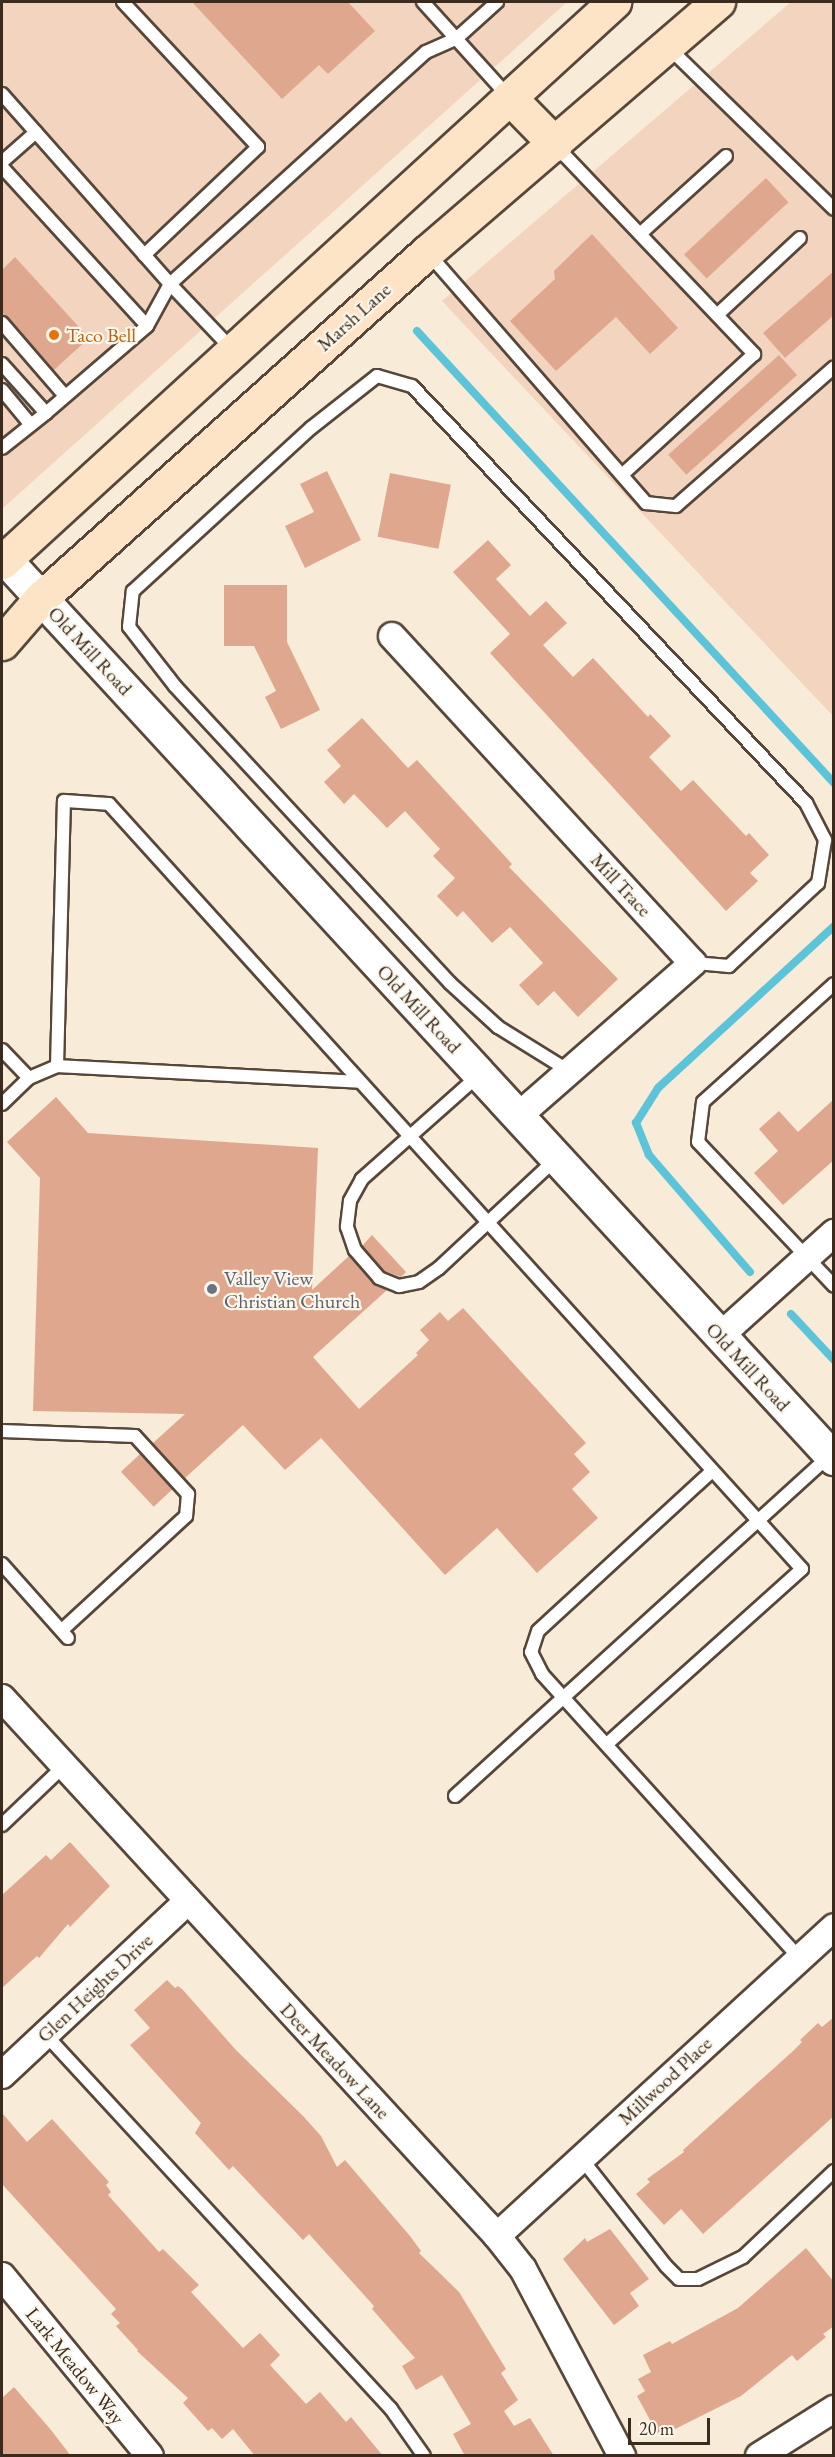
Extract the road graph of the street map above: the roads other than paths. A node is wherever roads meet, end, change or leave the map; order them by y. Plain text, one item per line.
1 (123, 2) edge
2 (423, 2) edge
3 (497, 2) edge
4 (614, 2) edge
5 (718, 2) edge
6 (457, 38) junction
7 (666, 45) junction
8 (2, 94) edge
9 (509, 97) junction
10 (36, 132) junction
11 (555, 144) junction
12 (726, 156) dead end
13 (2, 162) edge
14 (2, 167) edge
15 (834, 209) edge
16 (640, 234) junction
17 (800, 238) dead end
18 (427, 252) junction
19 (144, 255) junction
20 (170, 284) junction
21 (717, 315) junction
22 (2, 322) edge
23 (147, 326) junction
24 (233, 350) junction
25 (2, 364) edge
26 (834, 367) edge
27 (2, 390) edge
28 (65, 396) junction
29 (46, 413) junction
30 (31, 425) junction
31 (2, 448) edge
32 (622, 475) junction
33 (3, 559) edge
34 (41, 598) junction
35 (392, 636) dead end
36 (2, 644) edge
37 (693, 963) junction
38 (834, 984) edge
39 (2, 1050) edge
40 (57, 1066) junction
41 (569, 1071) junction
42 (480, 1075) junction
43 (29, 1078) junction
44 (359, 1082) junction
45 (2, 1104) edge
46 (518, 1116) junction
47 (409, 1138) junction
48 (556, 1158) junction
49 (486, 1222) junction
50 (834, 1233) edge
51 (807, 1257) junction
52 (834, 1286) edge
53 (720, 1336) junction
54 (2, 1431) edge
55 (832, 1457) edge
56 (712, 1471) junction
57 (757, 1520) junction
58 (2, 1564) edge
59 (564, 1696) junction
60 (2, 1698) edge
61 (607, 1744) junction
62 (63, 1767) junction
63 (455, 1796) dead end
64 (2, 1825) edge
65 (188, 1901) junction
66 (834, 1927) edge
67 (800, 1957) junction
68 (45, 2034) junction
69 (2, 2074) edge
70 (581, 2158) junction
71 (834, 2171) edge
72 (497, 2236) junction
73 (2, 2276) edge
74 (834, 2409) edge
75 (150, 2456) edge
76 (424, 2456) edge
77 (622, 2456) edge
78 (759, 2456) edge

1 - 19 lane
2 - 6 lane
3 - 6 lane
4 - 9 main road
5 - 7 main road, Marsh Lane
6 - 9 lane
6 - 20 lane
7 - 11 main road, Marsh Lane
7 - 15 lane
8 - 10 lane
9 - 11 main road
9 - 24 main road
10 - 13 lane
10 - 19 lane
11 - 16 lane
11 - 18 main road, Marsh Lane
12 - 16 lane
14 - 23 lane
16 - 21 lane
17 - 21 lane
18 - 32 lane
18 - 34 main road, Marsh Lane
19 - 20 lane
20 - 23 lane
20 - 24 lane
21 - 32 lane
22 - 28 lane
23 - 28 lane
24 - 33 main road
25 - 29 lane
26 - 32 lane
27 - 30 lane
28 - 29 lane
29 - 30 lane
30 - 31 lane
33 - 34 street, Old Mill Road
34 - 36 main road, Marsh Lane
34 - 42 street, Old Mill Road
35 - 37 street, Mill Trace
37 - 41 street
37 - 41 lane
38 - 51 lane
39 - 43 lane
40 - 43 lane
40 - 44 lane
40 - 44 lane
41 - 46 street
42 - 46 street, Old Mill Road
42 - 47 lane
43 - 45 lane
44 - 47 lane
46 - 48 street, Old Mill Road
47 - 49 lane
47 - 49 lane
48 - 49 lane
48 - 53 street, Old Mill Road
49 - 56 lane
50 - 51 street
51 - 52 lane
51 - 53 street
53 - 55 street, Old Mill Road
54 - 58 lane
55 - 57 lane
56 - 57 lane
56 - 59 lane
57 - 59 lane
57 - 61 lane
59 - 61 lane
59 - 63 lane
60 - 62 street, Deer Meadow Lane
61 - 67 lane
62 - 64 lane
62 - 65 street, Deer Meadow Lane
65 - 68 street, Glen Heights Drive
65 - 72 street, Deer Meadow Lane
66 - 67 street, Millwood Place
67 - 70 street, Millwood Place
68 - 69 street, Glen Heights Drive
68 - 76 lane
70 - 71 lane
70 - 72 street, Millwood Place
72 - 77 street, Deer Meadow Lane
73 - 75 street, Lark Meadow Way
74 - 78 street

